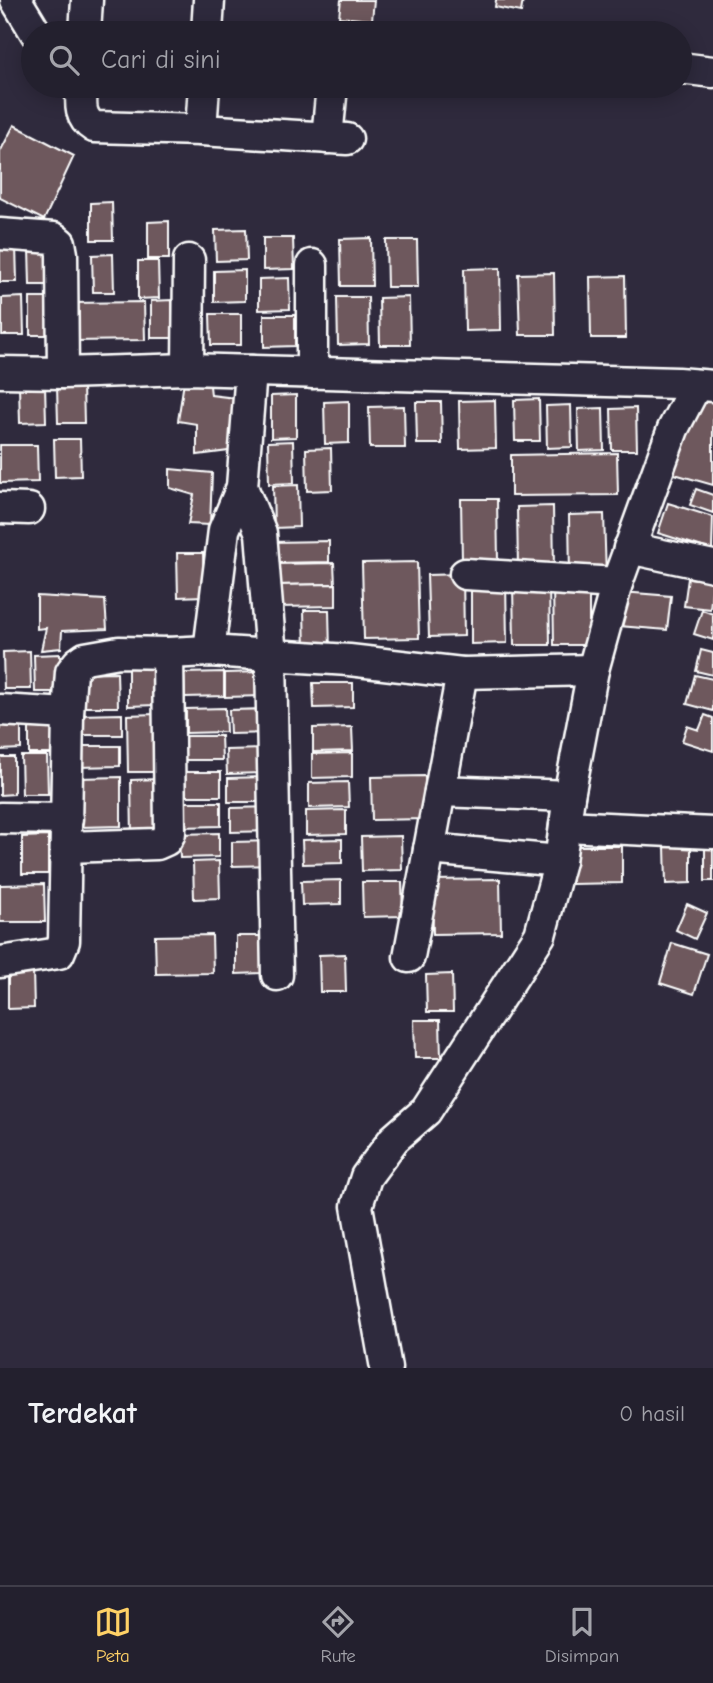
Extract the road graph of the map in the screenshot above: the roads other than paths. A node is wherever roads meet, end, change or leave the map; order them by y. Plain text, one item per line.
1 (16, 0) edge
2 (87, 0) edge
3 (209, 0) edge
4 (29, 21) edge
5 (86, 21) edge
6 (208, 21) edge
7 (692, 69) edge
8 (713, 72) edge
9 (203, 98) edge
10 (333, 98) edge
11 (82, 99) edge
12 (201, 130) junction
13 (0, 234) edge
14 (189, 260) dead end
15 (313, 265) dead end
16 (188, 369) junction
17 (0, 372) edge
18 (251, 372) junction
19 (63, 373) junction
20 (312, 373) junction
21 (705, 385) edge
22 (242, 487) junction
23 (629, 548) junction
24 (713, 566) edge
25 (465, 574) dead end
26 (617, 583) junction
27 (209, 651) junction
28 (168, 653) junction
29 (271, 656) junction
30 (593, 670) junction
31 (462, 673) junction
32 (0, 709) edge
33 (68, 714) junction
34 (440, 791) junction
35 (569, 796) junction
36 (0, 818) edge
37 (565, 825) junction
38 (713, 832) edge
39 (66, 833) junction
40 (429, 849) junction
41 (560, 861) junction
42 (409, 957) dead end
43 (0, 962) edge
44 (277, 975) dead end
45 (386, 1368) edge

1 - 4 street
2 - 5 street
3 - 6 street
7 - 8 street
9 - 12 street
10 - 12 street
11 - 12 street
13 - 19 street
14 - 16 street
15 - 20 street
16 - 18 street
16 - 19 street
17 - 19 street
18 - 20 street
18 - 22 street
20 - 21 street
21 - 23 street
22 - 27 street
22 - 29 street
23 - 24 street
23 - 26 street
25 - 26 street
26 - 30 street
27 - 28 street
27 - 29 street
28 - 33 street
28 - 39 street
29 - 31 street
29 - 44 street
30 - 31 street
30 - 35 street
31 - 34 street
32 - 33 street
33 - 39 street
34 - 35 street
34 - 40 street
35 - 37 street
36 - 39 street
37 - 38 street
37 - 41 street
39 - 43 street
40 - 41 street
40 - 42 street
41 - 45 street

